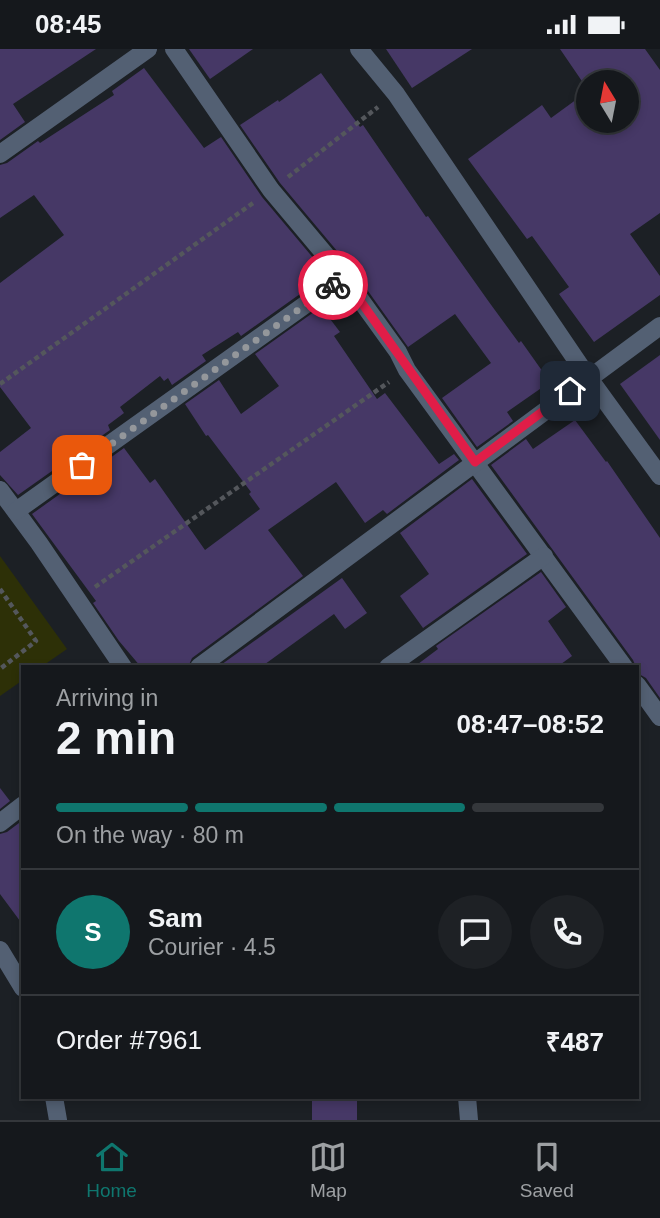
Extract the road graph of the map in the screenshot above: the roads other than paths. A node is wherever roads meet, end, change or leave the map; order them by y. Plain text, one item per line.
1 (148, 49) edge
2 (174, 49) edge
3 (359, 49) edge
4 (0, 153) edge
5 (344, 278) junction
6 (660, 326) edge
7 (589, 377) junction
8 (475, 462) junction
9 (660, 476) edge
10 (0, 490) edge
11 (16, 511) junction
12 (544, 556) junction
13 (122, 665) edge
14 (203, 665) edge
15 (391, 665) edge
16 (623, 665) edge
17 (639, 688) edge
18 (660, 717) edge
19 (21, 807) edge
20 (0, 823) edge
21 (0, 950) edge
22 (21, 985) edge
23 (54, 1099) edge
24 (467, 1099) edge
25 (58, 1120) edge
26 (469, 1120) edge

1 - 4 street
2 - 5 street
3 - 7 street
5 - 8 street
5 - 11 street
6 - 7 street
7 - 8 street
7 - 9 street
8 - 12 street
8 - 14 street
10 - 11 street
11 - 13 street
12 - 15 street
12 - 16 street
17 - 18 street
19 - 20 street
21 - 22 street
23 - 25 street
24 - 26 street

